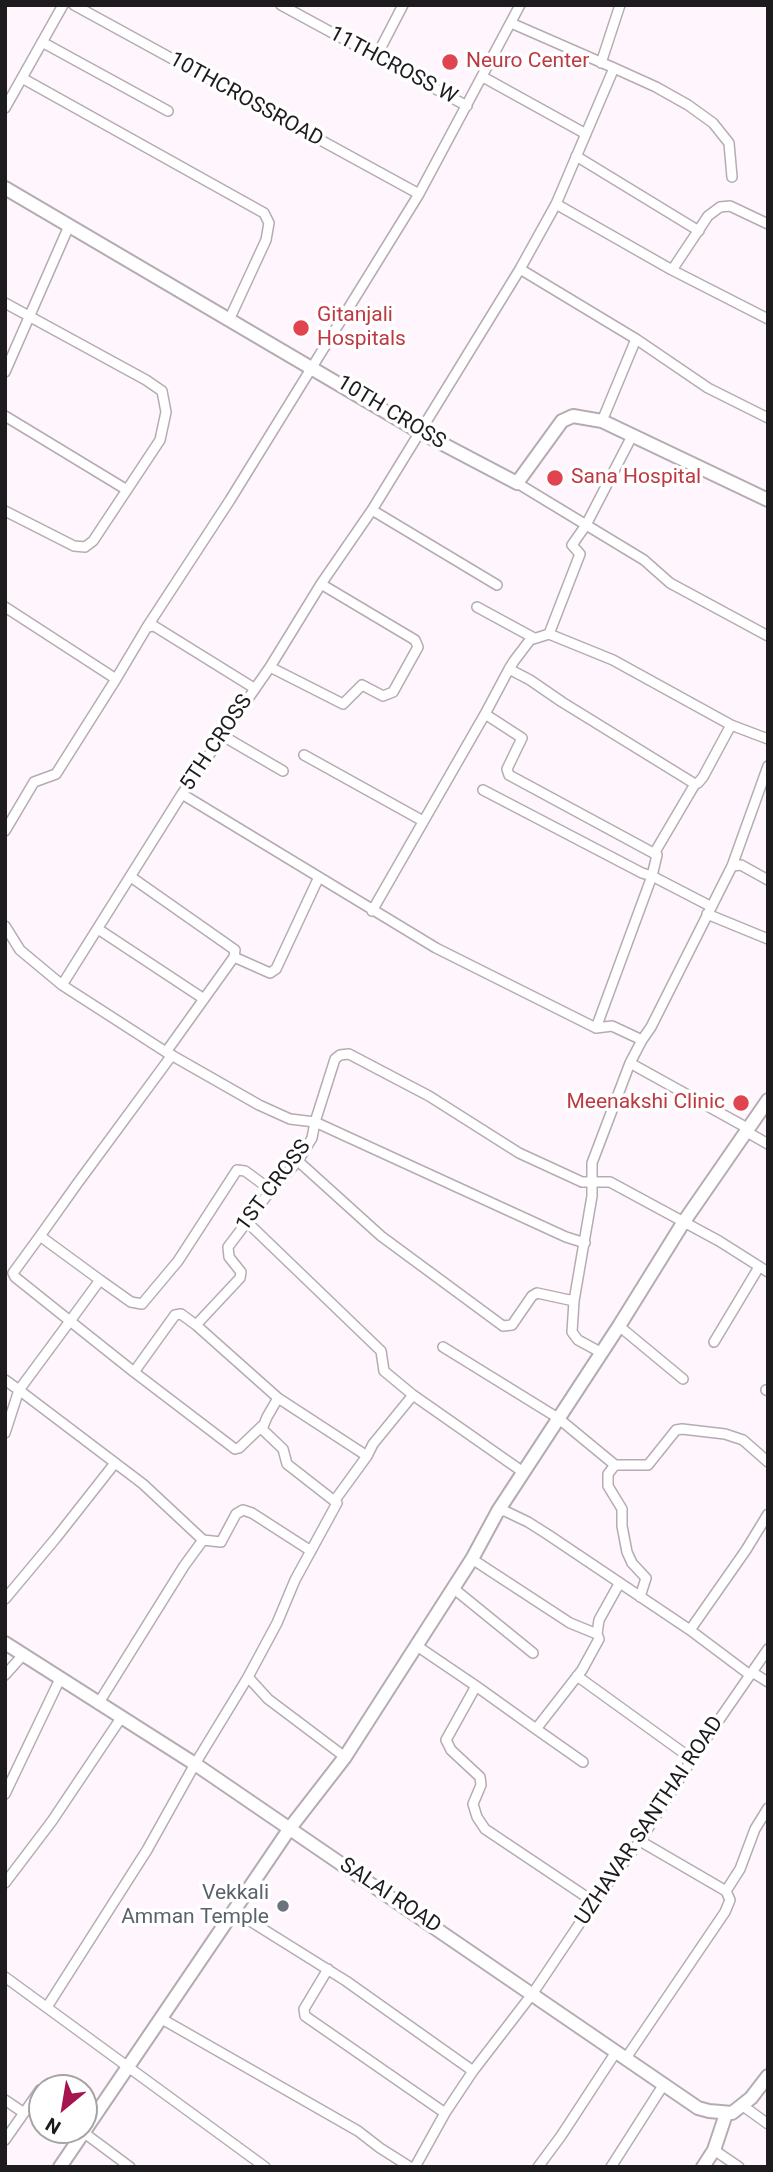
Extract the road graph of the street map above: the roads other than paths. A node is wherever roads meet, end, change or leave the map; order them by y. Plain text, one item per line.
1 (63, 5) edge
2 (74, 5) edge
3 (281, 5) edge
4 (403, 5) edge
5 (520, 5) edge
6 (620, 5) edge
7 (511, 23) junction
8 (42, 42) junction
9 (376, 57) junction
10 (601, 63) junction
11 (614, 68) junction
12 (483, 77) junction
13 (22, 78) junction
14 (467, 106) junction
15 (5, 108) edge
16 (168, 111) dead end
17 (586, 134) junction
18 (576, 156) junction
19 (732, 177) dead end
20 (5, 188) edge
21 (419, 194) junction
22 (556, 204) junction
23 (768, 224) edge
24 (69, 226) junction
25 (699, 232) junction
26 (520, 268) junction
27 (672, 270) junction
28 (5, 303) edge
29 (30, 317) junction
30 (768, 319) edge
31 (229, 320) junction
32 (636, 339) junction
33 (311, 366) junction
34 (5, 372) edge
35 (5, 416) edge
36 (768, 418) edge
37 (602, 421) junction
38 (420, 432) junction
39 (632, 436) junction
40 (517, 483) junction
41 (127, 490) junction
42 (768, 500) edge
43 (372, 510) junction
44 (5, 511) edge
45 (586, 525) junction
46 (321, 584) junction
47 (497, 585) dead end
48 (5, 607) edge
49 (477, 607) dead end
50 (147, 627) junction
51 (548, 634) junction
52 (768, 636) edge
53 (534, 638) junction
54 (271, 667) junction
55 (509, 668) junction
56 (116, 679) junction
57 (254, 688) junction
58 (485, 714) junction
59 (731, 725) junction
60 (223, 737) junction
61 (768, 739) edge
62 (304, 755) dead end
63 (768, 766) edge
64 (283, 771) dead end
65 (695, 784) junction
66 (483, 790) dead end
67 (182, 794) junction
68 (423, 821) junction
69 (5, 831) edge
70 (655, 852) junction
71 (732, 866) junction
72 (652, 876) junction
73 (131, 877) junction
74 (318, 879) junction
75 (768, 880) edge
76 (708, 910) junction
77 (372, 911) junction
78 (5, 926) edge
79 (98, 929) junction
80 (768, 939) edge
81 (234, 957) junction
82 (62, 985) junction
83 (204, 999) junction
84 (596, 1028) junction
85 (642, 1040) junction
86 (169, 1054) junction
87 (630, 1063) junction
88 (768, 1100) edge
89 (315, 1122) junction
90 (748, 1131) junction
91 (768, 1144) edge
92 (298, 1161) junction
93 (592, 1182) junction
94 (271, 1190) junction
95 (248, 1223) junction
96 (683, 1223) junction
97 (40, 1236) junction
98 (585, 1243) junction
99 (763, 1270) edge
100 (100, 1280) junction
101 (575, 1301) junction
102 (70, 1321) junction
103 (195, 1325) junction
104 (620, 1326) junction
105 (714, 1342) dead end
106 (443, 1347) dead end
107 (602, 1353) junction
108 (134, 1372) junction
109 (5, 1380) edge
110 (683, 1380) dead end
111 (19, 1390) junction
112 (413, 1395) junction
113 (278, 1398) junction
114 (558, 1418) junction
115 (262, 1426) junction
116 (5, 1433) edge
117 (367, 1456) junction
118 (768, 1462) edge
119 (115, 1463) junction
120 (615, 1465) junction
121 (523, 1472) junction
122 (335, 1500) junction
123 (498, 1511) junction
124 (768, 1514) edge
125 (203, 1540) junction
126 (311, 1551) junction
127 (472, 1559) junction
128 (619, 1584) junction
129 (453, 1588) junction
130 (640, 1597) junction
131 (5, 1599) edge
132 (690, 1630) junction
133 (597, 1634) junction
134 (5, 1643) edge
135 (417, 1646) junction
136 (768, 1649) edge
137 (533, 1653) dead end
138 (23, 1655) junction
139 (751, 1674) junction
140 (5, 1675) edge
141 (577, 1676) junction
142 (248, 1677) junction
143 (60, 1679) junction
144 (768, 1682) edge
145 (476, 1686) junction
146 (98, 1704) junction
147 (121, 1718) junction
148 (536, 1730) junction
149 (345, 1757) junction
150 (691, 1759) junction
151 (583, 1762) dead end
152 (195, 1764) junction
153 (5, 1794) edge
154 (768, 1808) edge
155 (290, 1828) junction
156 (640, 1841) junction
157 (5, 1883) edge
158 (726, 1891) junction
159 (594, 1902) junction
160 (234, 1911) junction
161 (328, 1969) junction
162 (7, 1982) edge
163 (533, 1993) junction
164 (47, 2007) junction
165 (162, 2019) junction
166 (621, 2055) junction
167 (129, 2068) junction
168 (473, 2071) junction
169 (768, 2076) edge
170 (664, 2084) junction
171 (5, 2100) edge
172 (743, 2106) junction
173 (28, 2107) edge
174 (98, 2110) edge
175 (24, 2113) junction
176 (445, 2113) junction
177 (726, 2114) junction
178 (768, 2124) edge
179 (5, 2140) edge
180 (74, 2144) edge
181 (98, 2144) edge
182 (714, 2150) junction
183 (60, 2167) edge
184 (130, 2167) edge
185 (265, 2167) edge
186 (413, 2167) edge
187 (538, 2167) edge
188 (611, 2167) edge
189 (703, 2167) edge
190 (739, 2167) edge

1 - 8 street
2 - 21 street, 10THCROSSROAD
3 - 9 street, 11THCROSS W
4 - 9 street
5 - 7 street
6 - 10 street
7 - 10 street
7 - 12 street
8 - 13 street
8 - 16 street
9 - 14 street, 11THCROSS W
10 - 11 street
11 - 17 street, 5TH CROSS
11 - 19 street
12 - 14 street
12 - 17 street
13 - 15 street
13 - 31 street
14 - 21 street
17 - 18 street, 5TH CROSS
18 - 22 street, 5TH CROSS
18 - 25 street
20 - 24 street, 10TH CROSS
21 - 33 street
22 - 26 street, 5TH CROSS
22 - 27 street
23 - 25 street
24 - 29 street
24 - 31 street, 10TH CROSS
25 - 27 street
26 - 32 street
26 - 38 street, 5TH CROSS
27 - 30 street
28 - 29 street
29 - 34 street
29 - 41 street
31 - 33 street, 10TH CROSS
32 - 36 street
32 - 37 street
33 - 38 street, 10TH CROSS
33 - 50 street
35 - 41 street
37 - 39 street
37 - 40 street
38 - 40 street, 10TH CROSS
38 - 43 street, 5TH CROSS
39 - 42 street
39 - 45 street
40 - 45 street
41 - 44 street
43 - 46 street, 5TH CROSS
43 - 47 street
45 - 51 street
45 - 52 street
46 - 54 street, 5TH CROSS
46 - 54 street
48 - 56 street
49 - 53 street
50 - 56 street
50 - 57 street
51 - 53 street
51 - 59 street
53 - 55 street
54 - 57 street, 5TH CROSS
55 - 58 street
55 - 65 street
56 - 69 street
57 - 60 street, 5TH CROSS
58 - 68 street
58 - 70 street
59 - 61 street
59 - 65 street
60 - 64 street
60 - 67 street, 5TH CROSS
62 - 68 street
63 - 71 street
65 - 70 street
66 - 72 street
67 - 73 street, 5TH CROSS
67 - 74 street
68 - 77 street
70 - 72 street
71 - 75 street
71 - 76 street
72 - 76 street
72 - 84 street
73 - 79 street, 5TH CROSS
73 - 81 street
74 - 77 street
74 - 81 street
76 - 80 street
76 - 85 street
77 - 84 street
78 - 82 street
79 - 82 street, 5TH CROSS
79 - 83 street
81 - 83 street
82 - 86 street
83 - 86 street
84 - 85 street
85 - 87 street
86 - 89 street
86 - 97 street
87 - 90 street
87 - 93 street
88 - 90 street
89 - 92 street, 1ST CROSS
89 - 93 street, 1ST CROSS
89 - 98 street
90 - 91 street
90 - 96 street
92 - 94 street, 1ST CROSS
92 - 101 street
93 - 96 street
93 - 98 street
94 - 95 street, 1ST CROSS
94 - 100 street
95 - 103 street, 1ST CROSS
95 - 112 street
96 - 99 street
96 - 104 street
97 - 100 street
97 - 102 street
98 - 101 street
99 - 105 street
100 - 102 street
101 - 107 street
102 - 108 street
102 - 111 street
103 - 108 street
103 - 113 street
104 - 107 street
104 - 110 street
106 - 114 street
107 - 114 street
108 - 115 street
109 - 111 street
111 - 116 street
111 - 119 street
112 - 117 street
112 - 121 street
113 - 115 street
113 - 117 street
114 - 120 street
114 - 121 street
115 - 122 street
117 - 122 street
118 - 120 street
119 - 125 street
119 - 131 street
120 - 130 street
121 - 123 street
122 - 126 street
123 - 127 street
123 - 128 street
124 - 132 street
125 - 126 street
125 - 146 street
126 - 142 street
127 - 129 street
127 - 133 street
128 - 130 street
128 - 133 street
129 - 135 street
129 - 137 street
130 - 132 street
132 - 139 street
133 - 141 street
134 - 138 street, SALAI ROAD
135 - 145 street
135 - 149 street
136 - 139 street, UZHAVAR SANTHAI ROAD
138 - 140 street
138 - 143 street, SALAI ROAD
139 - 144 street
139 - 150 street, UZHAVAR SANTHAI ROAD
141 - 148 street
141 - 150 street
142 - 149 street
142 - 152 street
143 - 146 street, SALAI ROAD
143 - 153 street
145 - 148 street
145 - 159 street
146 - 147 street, SALAI ROAD
147 - 152 street, SALAI ROAD
147 - 157 street
148 - 151 street
149 - 155 street
150 - 156 street, UZHAVAR SANTHAI ROAD
152 - 155 street, SALAI ROAD
152 - 164 street
154 - 158 street
155 - 160 street
155 - 163 street, SALAI ROAD
156 - 158 street
156 - 159 street, UZHAVAR SANTHAI ROAD
158 - 166 street
159 - 163 street, UZHAVAR SANTHAI ROAD
160 - 161 street
160 - 165 street
161 - 168 street
161 - 176 street
162 - 164 street
163 - 166 street, SALAI ROAD
163 - 168 street, UZHAVAR SANTHAI ROAD
164 - 167 street
165 - 167 street
165 - 186 street
166 - 170 street, SALAI ROAD
166 - 187 street
167 - 174 street
167 - 185 street
168 - 176 street, UZHAVAR SANTHAI ROAD
169 - 172 street
170 - 177 street, SALAI ROAD
170 - 188 street
171 - 175 street
172 - 177 street
172 - 178 street
173 - 175 street
175 - 179 street
176 - 186 street, UZHAVAR SANTHAI ROAD
177 - 182 street
180 - 183 street
181 - 184 street
182 - 189 street
182 - 190 street

